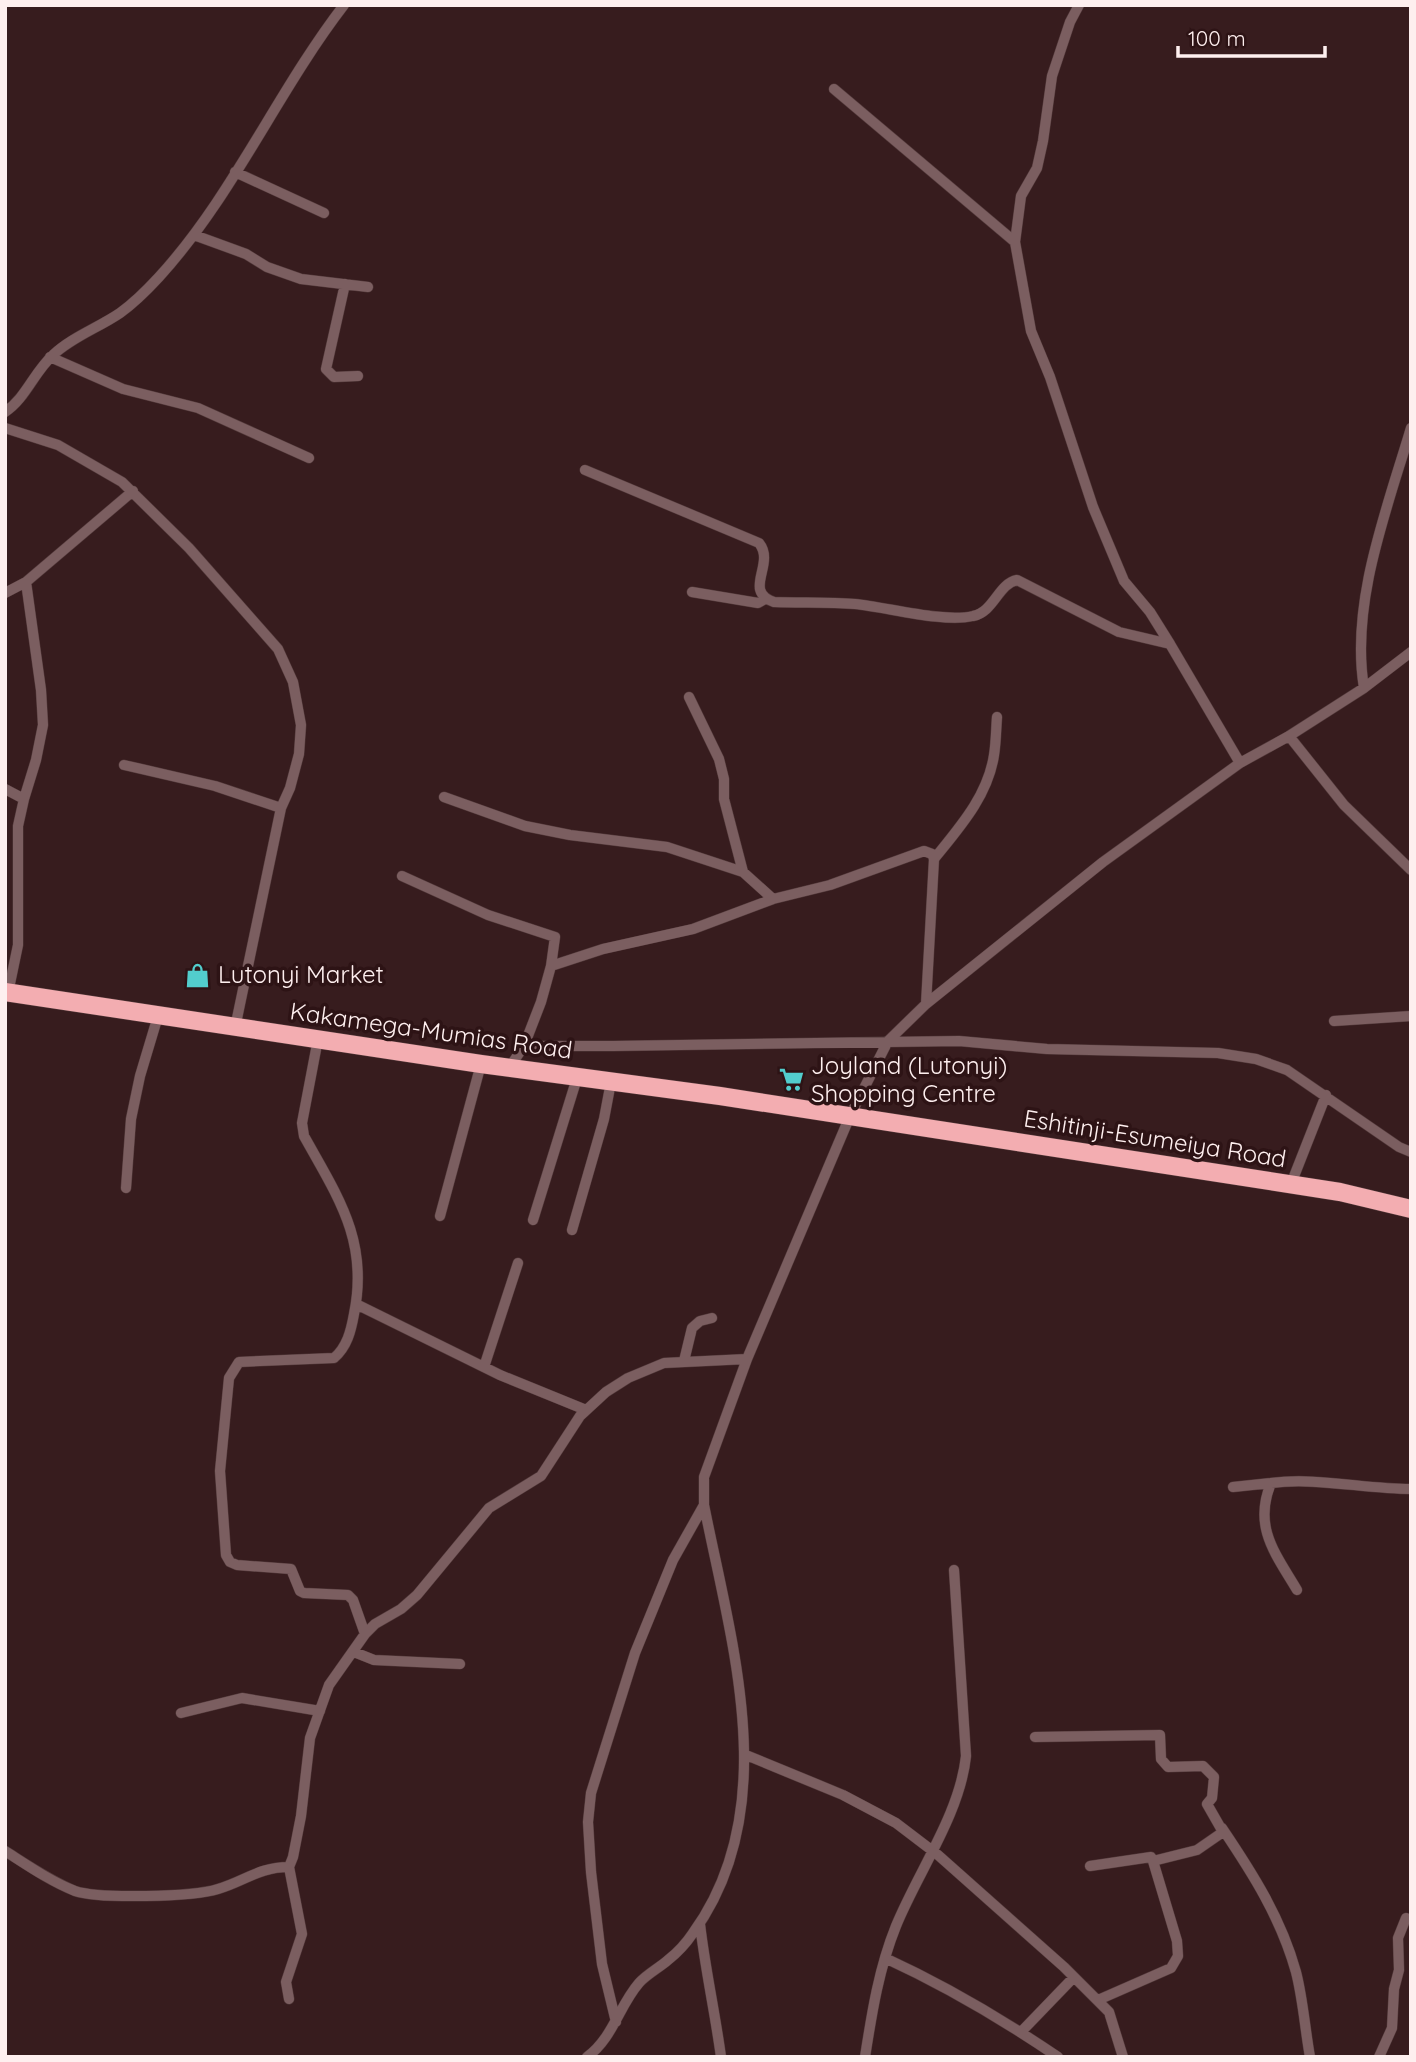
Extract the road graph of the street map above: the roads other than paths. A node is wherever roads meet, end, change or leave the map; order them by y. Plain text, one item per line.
1 (344, 5) edge
2 (1080, 5) edge
3 (834, 89) dead end
4 (235, 172) junction
5 (324, 213) dead end
6 (194, 235) junction
7 (1015, 242) junction
8 (345, 284) junction
9 (368, 287) dead end
10 (50, 357) junction
11 (358, 376) dead end
12 (5, 412) edge
13 (5, 428) edge
14 (1411, 428) edge
15 (309, 458) dead end
16 (585, 470) dead end
17 (133, 491) junction
18 (26, 582) junction
19 (692, 592) dead end
20 (5, 593) edge
21 (765, 599) junction
22 (1171, 644) junction
23 (1411, 652) edge
24 (1364, 688) junction
25 (689, 697) dead end
26 (997, 717) dead end
27 (1289, 736) junction
28 (1240, 763) junction
29 (124, 765) dead end
30 (5, 789) edge
31 (444, 797) dead end
32 (24, 799) junction
33 (281, 807) junction
34 (934, 859) junction
35 (1411, 870) edge
36 (743, 872) junction
37 (402, 876) dead end
38 (773, 898) junction
39 (551, 965) junction
40 (6, 993) edge
41 (926, 1004) junction
42 (158, 1016) junction
43 (1411, 1016) edge
44 (1334, 1021) dead end
45 (235, 1028) junction
46 (318, 1039) junction
47 (888, 1041) junction
48 (524, 1046) junction
49 (481, 1064) junction
50 (509, 1068) junction
51 (577, 1077) junction
52 (611, 1082) junction
53 (1326, 1095) junction
54 (850, 1116) junction
55 (1411, 1152) edge
56 (1291, 1185) junction
57 (126, 1188) dead end
58 (1411, 1209) edge
59 (440, 1216) dead end
60 (533, 1220) dead end
61 (572, 1230) dead end
62 (518, 1263) dead end
63 (356, 1304) junction
64 (712, 1318) dead end
65 (747, 1359) junction
66 (684, 1361) junction
67 (484, 1367) junction
68 (586, 1410) junction
69 (1271, 1483) junction
70 (1234, 1487) dead end
71 (1411, 1489) edge
72 (704, 1505) junction
73 (954, 1570) dead end
74 (1297, 1590) dead end
75 (365, 1634) junction
76 (354, 1652) junction
77 (460, 1664) dead end
78 (320, 1712) junction
79 (181, 1713) dead end
80 (1035, 1737) dead end
81 (746, 1755) junction
82 (1222, 1828) junction
83 (933, 1850) junction
84 (5, 1851) edge
85 (1153, 1861) junction
86 (289, 1867) junction
87 (1090, 1867) dead end
88 (1406, 1918) dead end
89 (700, 1923) junction
90 (885, 1958) junction
91 (1074, 1977) junction
92 (289, 1999) dead end
93 (1098, 2000) junction
94 (616, 2022) junction
95 (1021, 2032) junction
96 (587, 2057) edge
97 (721, 2057) edge
98 (865, 2057) edge
99 (1058, 2057) edge
100 (1123, 2057) edge
101 (1310, 2057) edge
102 (1379, 2057) edge

1 - 4 street
2 - 7 street
3 - 7 street
4 - 5 street
4 - 6 street
6 - 8 street
6 - 10 street
7 - 22 street
8 - 9 street
8 - 11 street
10 - 12 street
10 - 15 street
13 - 17 street
14 - 24 street
16 - 21 street
17 - 18 street
17 - 33 street
18 - 20 street
18 - 32 street
19 - 21 street
21 - 22 street
22 - 28 street
23 - 24 street
24 - 27 street
25 - 36 street
26 - 34 street
27 - 28 street
27 - 35 street
28 - 41 street
29 - 33 street
30 - 32 street
31 - 36 street
32 - 40 street
33 - 45 street
34 - 38 street
34 - 41 street
36 - 38 street
37 - 39 street
38 - 39 street
39 - 48 street
40 - 42 highway, Kakamega-Mumias Road
41 - 47 street
42 - 45 highway, Kakamega-Mumias Road
42 - 57 street
43 - 44 street
45 - 46 highway, Kakamega-Mumias Road
46 - 49 highway, Kakamega-Mumias Road
46 - 63 street
47 - 48 street
47 - 53 street
47 - 54 street
48 - 50 street
49 - 50 highway, Kakamega-Mumias Road
49 - 59 street
50 - 51 highway, Kakamega-Mumias Road
51 - 52 highway, Kakamega-Mumias Road
51 - 60 street
52 - 54 highway, Kakamega-Mumias Road
52 - 61 street
53 - 55 street
53 - 56 street
54 - 56 highway, Eshitinji-Esumeiya Road
54 - 65 street
56 - 58 highway, Eshitinji-Esumeiya Road
62 - 67 street
63 - 67 street
63 - 75 street
64 - 66 street
65 - 66 street
65 - 72 street
66 - 68 street
67 - 68 street
68 - 75 street
69 - 70 street
69 - 71 street
69 - 74 street
72 - 81 street
72 - 94 street
73 - 83 street
75 - 76 street
76 - 77 street
76 - 78 street
78 - 79 street
78 - 86 street
80 - 82 street
81 - 83 street
81 - 89 street
82 - 85 street
82 - 101 street
83 - 90 street
83 - 91 street
84 - 86 street
85 - 87 street
85 - 93 street
86 - 92 street
88 - 102 street
89 - 94 street
89 - 97 street
90 - 95 street
90 - 98 street
91 - 93 street
91 - 95 street
93 - 100 street
94 - 96 street
95 - 99 street

